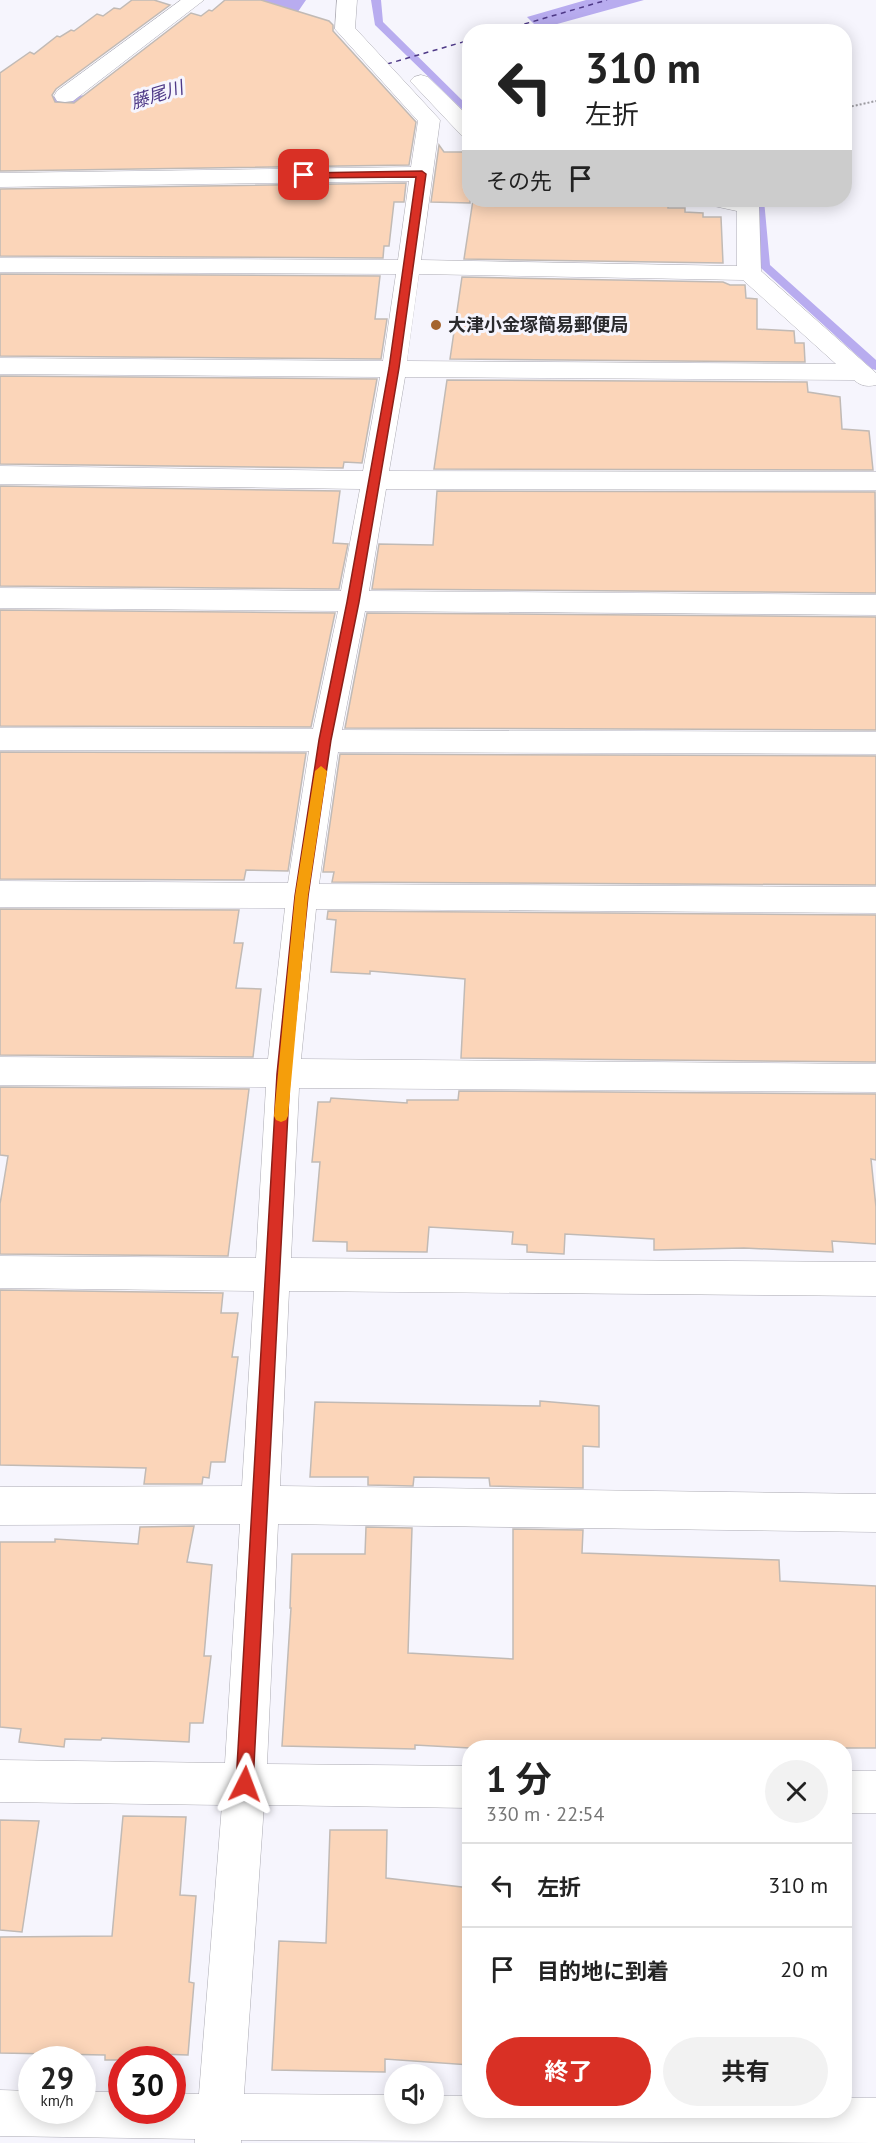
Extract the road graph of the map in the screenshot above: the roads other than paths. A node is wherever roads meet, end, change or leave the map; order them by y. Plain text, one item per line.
1 (194, 0) edge
2 (347, 6) edge
3 (65, 96) dead end
4 (462, 123) edge
5 (422, 174) junction
6 (0, 180) edge
7 (748, 207) edge
8 (0, 265) edge
9 (408, 267) junction
10 (749, 273) junction
11 (0, 366) edge
12 (394, 368) junction
13 (868, 379) edge
14 (0, 475) edge
15 (374, 480) junction
16 (876, 481) edge
17 (0, 598) edge
18 (353, 602) junction
19 (876, 605) edge
20 (0, 739) edge
21 (325, 740) junction
22 (876, 743) edge
23 (0, 894) edge
24 (302, 896) junction
25 (876, 900) edge
26 (0, 1071) edge
27 (284, 1074) junction
28 (876, 1078) edge
29 (0, 1272) edge
30 (273, 1274) junction
31 (876, 1279) edge
32 (260, 1505) junction
33 (0, 1506) edge
34 (876, 1513) edge
35 (0, 1781) edge
36 (245, 1784) junction
37 (462, 1787) edge
38 (852, 1792) edge
39 (876, 1792) edge
40 (0, 2113) edge
41 (876, 2121) edge
42 (219, 2130) edge

1 - 3 street
2 - 4 street
2 - 5 street
5 - 6 street
5 - 9 street
7 - 10 street
8 - 9 street
9 - 10 street
9 - 12 street
10 - 13 street
11 - 12 street
12 - 13 street
12 - 15 street
14 - 15 street
15 - 16 street
15 - 18 street
17 - 18 street
18 - 19 street
18 - 21 street
20 - 21 street
21 - 22 street
21 - 24 street
23 - 24 street
24 - 25 street
24 - 27 street
26 - 27 street
27 - 28 street
27 - 30 street
29 - 30 street
30 - 31 street
30 - 32 street
32 - 33 street
32 - 34 street
32 - 36 street
35 - 36 street
36 - 37 street
36 - 42 street
38 - 39 street
40 - 42 street
41 - 42 street

